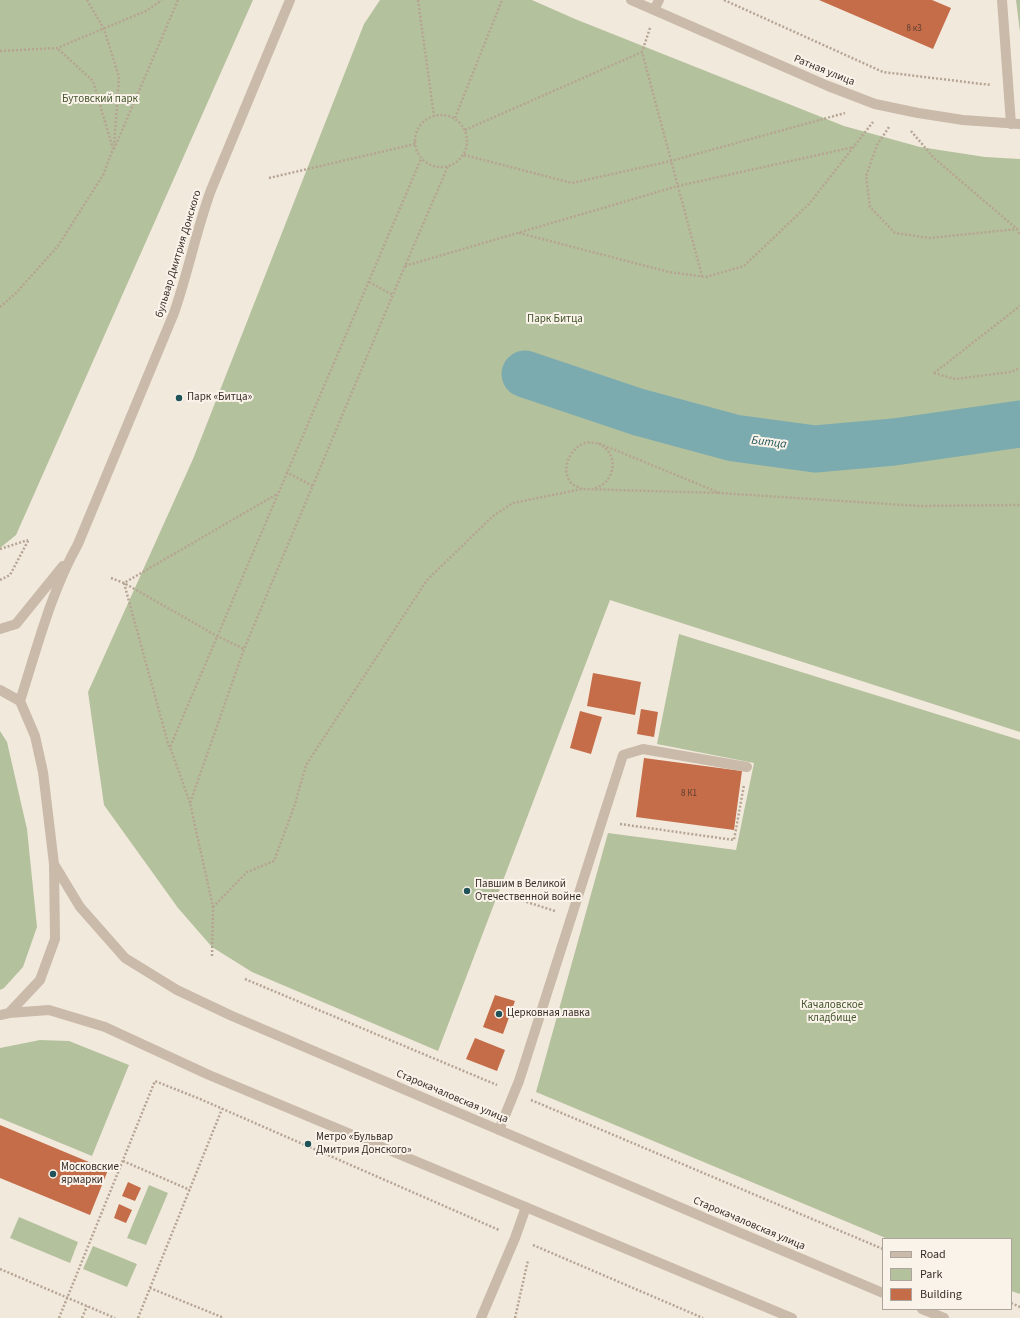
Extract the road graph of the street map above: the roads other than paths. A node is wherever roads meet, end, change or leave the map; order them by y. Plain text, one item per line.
1 (290, 0) edge
2 (631, 0) edge
3 (659, 0) edge
4 (1002, 0) edge
5 (654, 10) junction
6 (1016, 124) edge
7 (70, 559) junction
8 (0, 629) edge
9 (0, 690) edge
10 (20, 701) junction
11 (747, 767) road end
12 (54, 864) junction
13 (4, 1014) edge
14 (499, 1130) junction
15 (526, 1207) junction
16 (882, 1293) edge
17 (924, 1310) edge
18 (481, 1318) edge
19 (792, 1318) edge
20 (944, 1318) edge

1 - 7 street, бульвар Дмитрия Донского
2 - 5 street, Ратная улица
3 - 5 street
4 - 6 street
5 - 6 street, Ратная улица
7 - 8 street
7 - 10 street
9 - 10 street
10 - 12 street
11 - 14 street
12 - 13 street
12 - 14 street, Старокачаловская улица
13 - 15 street
14 - 16 street, Старокачаловская улица
15 - 18 street
15 - 19 street
17 - 20 street

